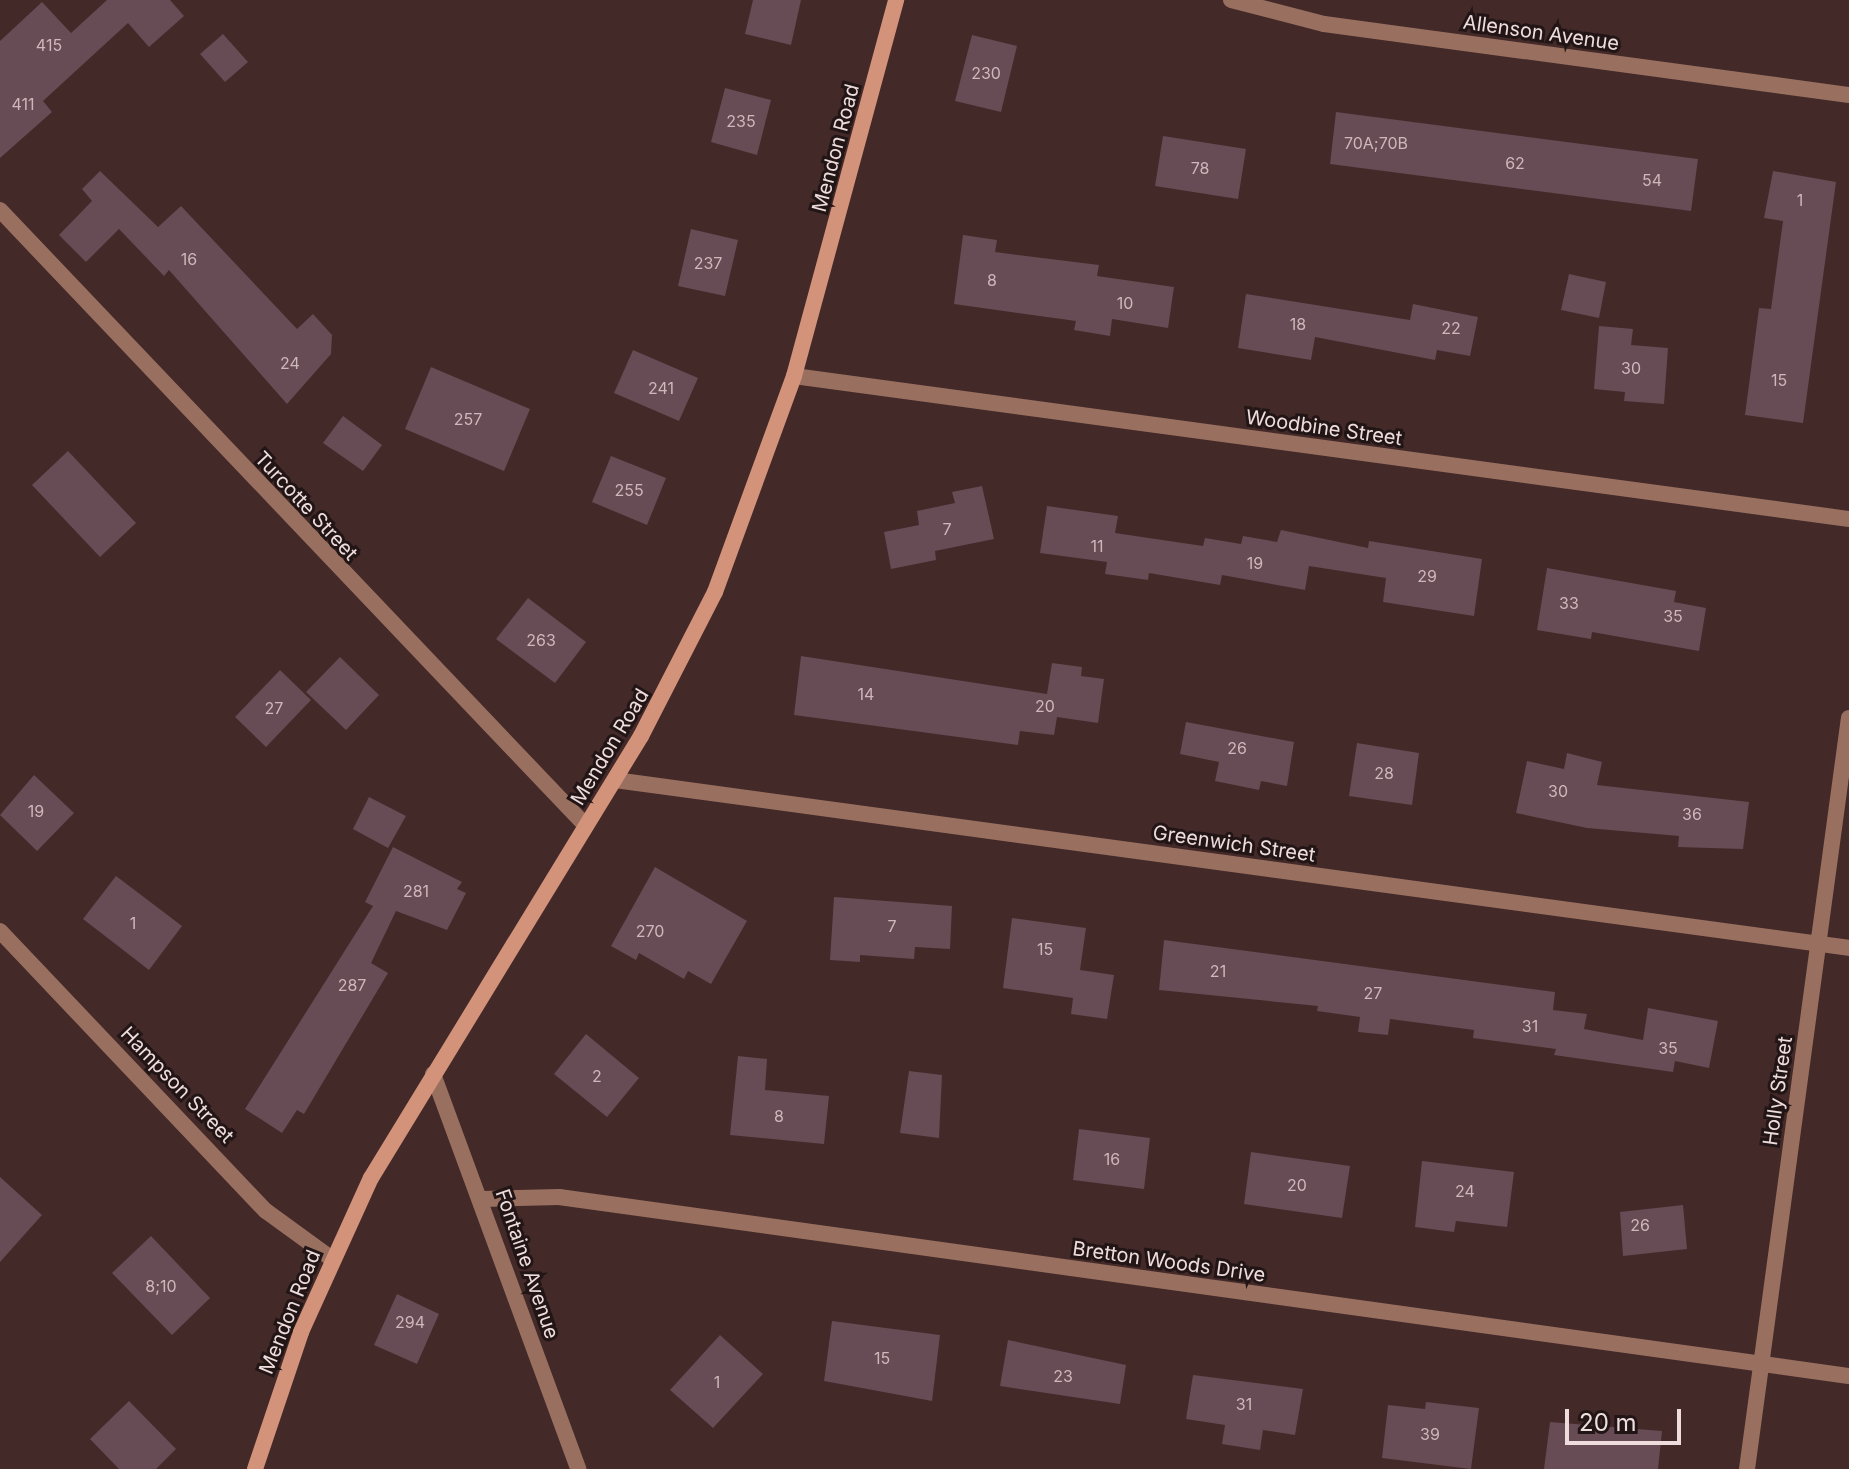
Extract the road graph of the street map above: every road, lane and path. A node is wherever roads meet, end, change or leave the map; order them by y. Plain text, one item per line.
1 (896, 0) edge
2 (1231, 0) edge
3 (1849, 95) edge
4 (0, 210) edge
5 (794, 376) junction
6 (1849, 519) edge
7 (1849, 718) edge
8 (615, 780) junction
9 (586, 826) junction
10 (0, 931) edge
11 (1818, 944) junction
12 (1849, 948) edge
13 (433, 1074) junction
14 (483, 1199) junction
15 (332, 1259) junction
16 (1761, 1364) junction
17 (1849, 1376) edge
18 (255, 1469) edge
19 (578, 1469) edge
20 (1747, 1469) edge

1 - 5 street, Mendon Road
2 - 3 street, Allenson Avenue
4 - 9 street, Turcotte Street
5 - 6 street, Woodbine Street
5 - 8 street, Mendon Road
7 - 11 street, Holly Street
8 - 9 street, Mendon Road
8 - 11 street, Greenwich Street
9 - 13 street, Mendon Road
10 - 15 street, Hampson Street
11 - 12 street, Greenwich Street
11 - 16 street, Holly Street
13 - 14 street, Fontaine Avenue
13 - 15 street, Mendon Road
14 - 16 street, Bretton Woods Drive
14 - 19 street, Fontaine Avenue
15 - 18 street, Mendon Road
16 - 17 street, Bretton Woods Drive
16 - 20 street, Holly Street

